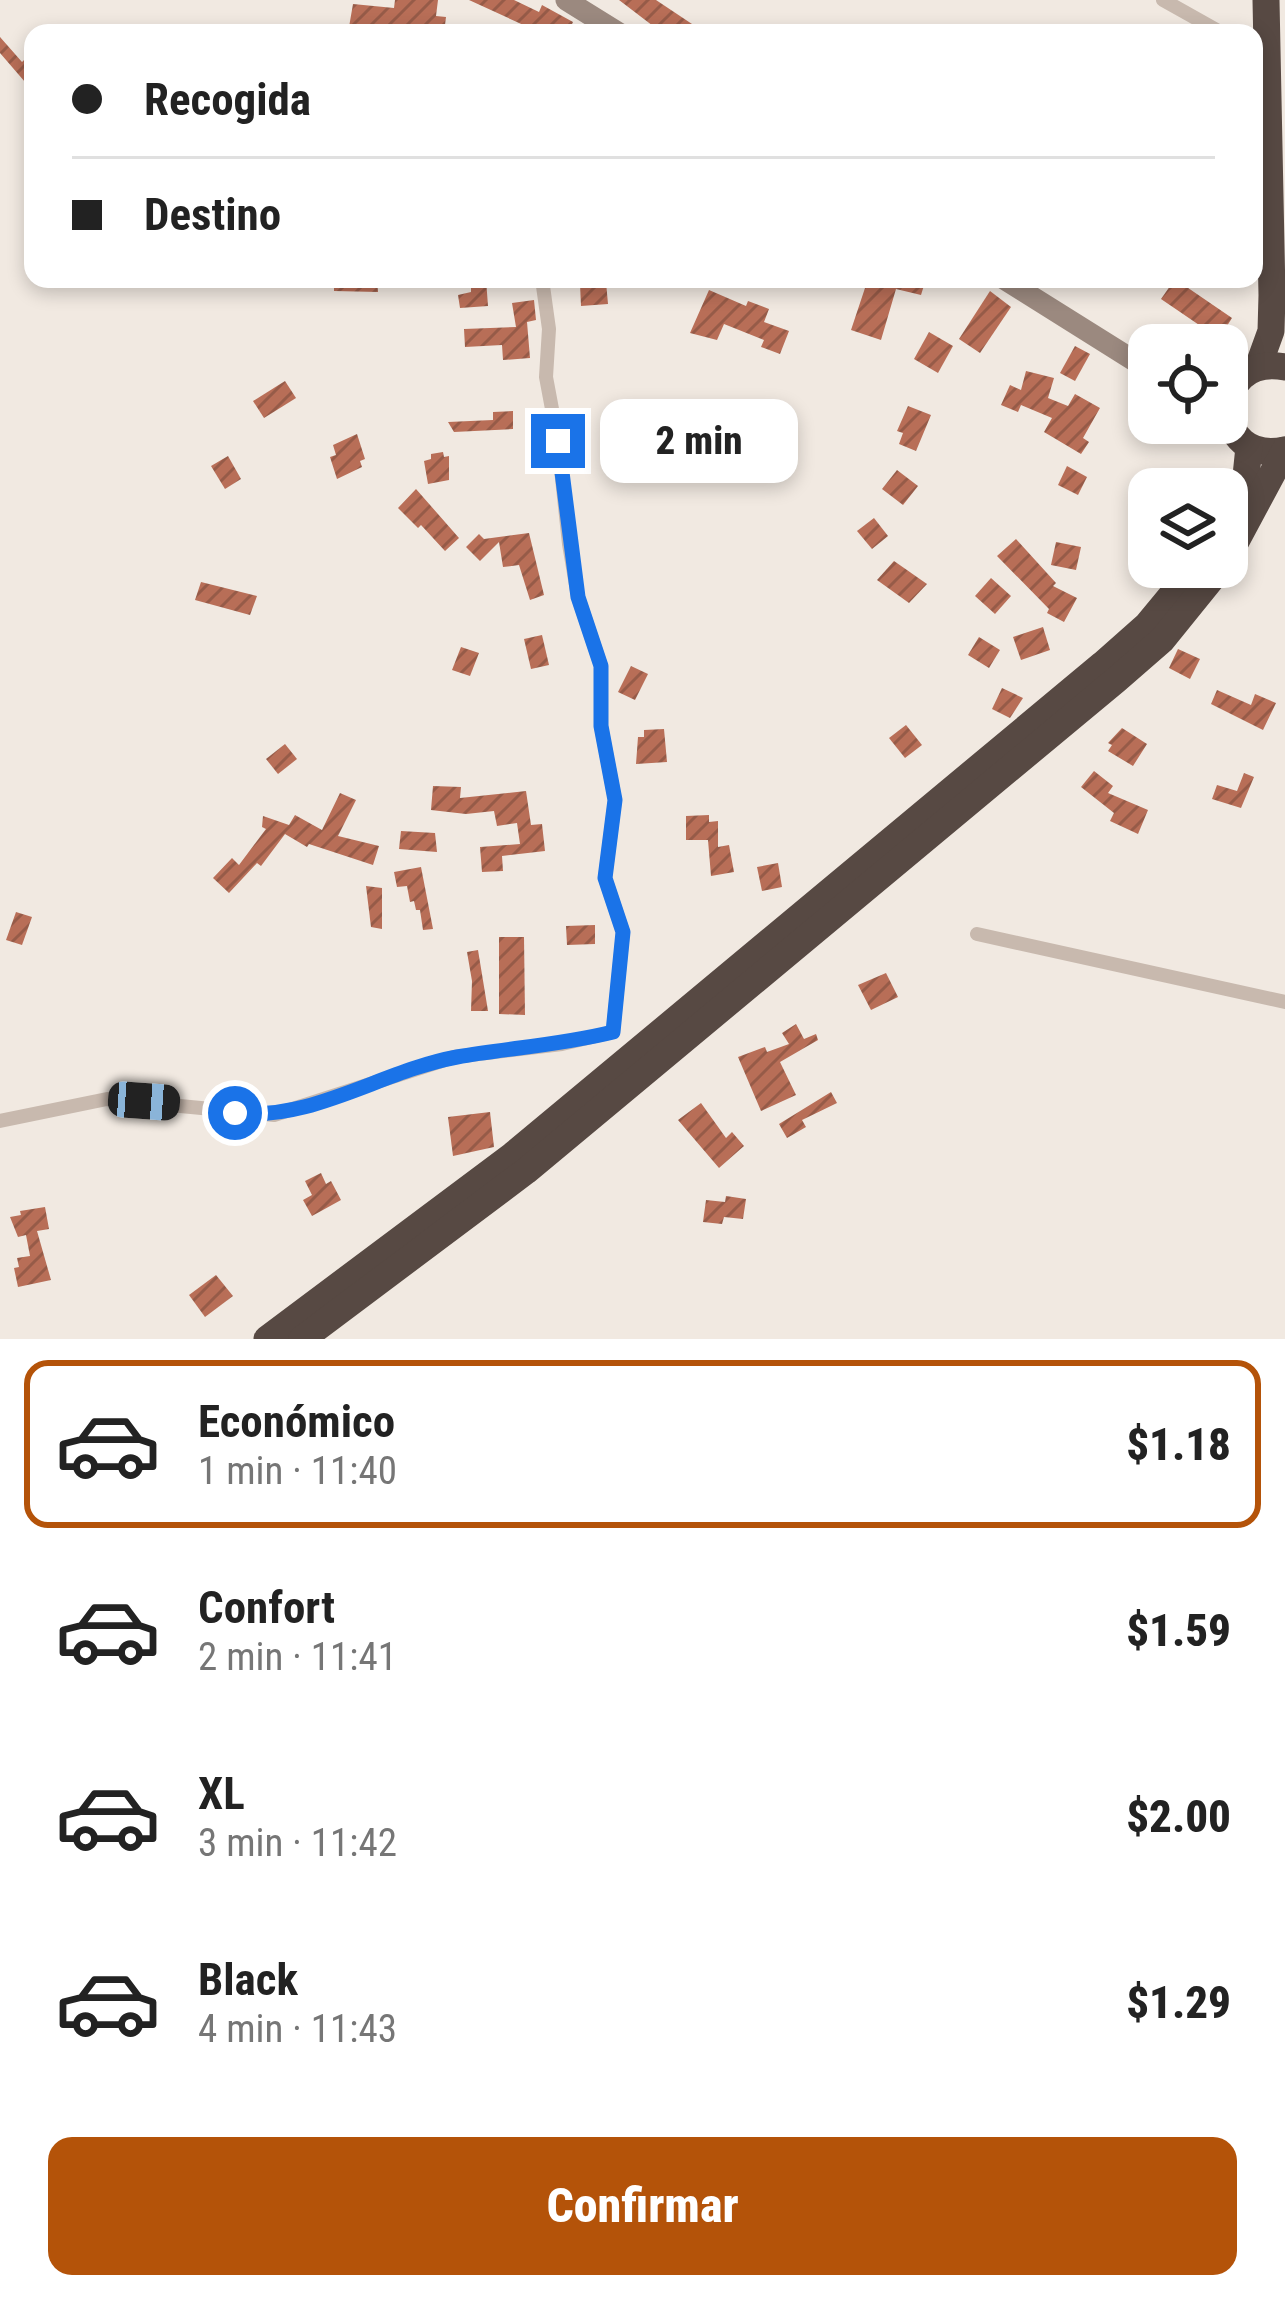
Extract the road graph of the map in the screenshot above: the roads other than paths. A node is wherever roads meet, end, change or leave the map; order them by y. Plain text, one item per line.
1 (566, 0) edge
2 (1163, 0) edge
3 (605, 24) edge
4 (1206, 24) edge
5 (1263, 84) edge
6 (543, 288) edge
7 (1018, 288) edge
8 (1128, 357) edge
9 (1271, 367) edge
10 (1249, 447) junction
11 (1285, 450) edge
12 (1247, 468) edge
13 (1248, 519) edge
14 (1178, 588) edge
15 (1204, 588) edge
16 (977, 934) dead end
17 (1285, 1002) edge
18 (0, 1120) edge
19 (267, 1339) edge
20 (302, 1339) edge

1 - 3 street
2 - 4 street
5 - 9 highway
6 - 18 street
7 - 8 street
9 - 10 highway
10 - 11 highway
10 - 12 highway
11 - 13 highway
14 - 19 highway
15 - 20 highway
16 - 17 street

